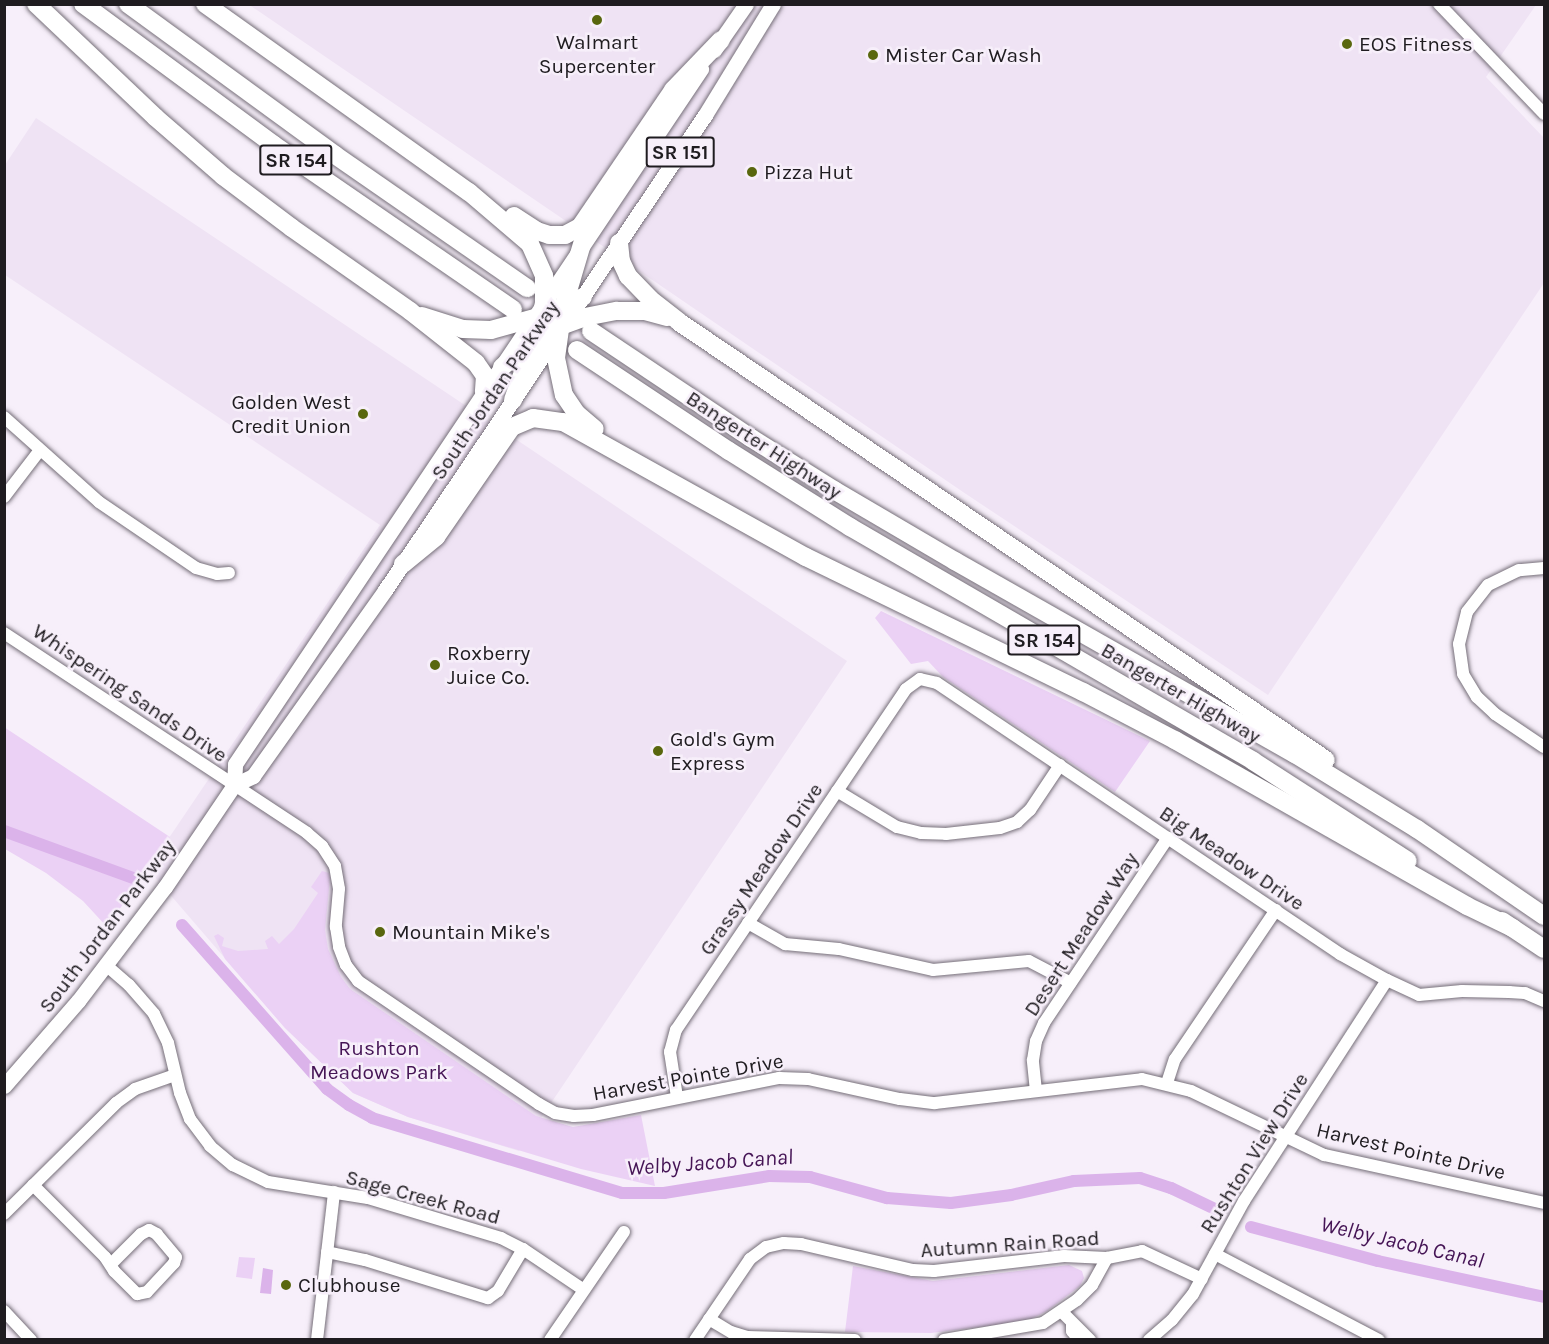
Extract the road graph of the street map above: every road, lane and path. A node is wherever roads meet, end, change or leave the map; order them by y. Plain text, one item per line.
1 (36, 4) edge
2 (83, 4) edge
3 (128, 4) edge
4 (205, 4) edge
5 (746, 4) edge
6 (773, 4) edge
7 (1438, 4) edge
8 (721, 40) junction
9 (1545, 114) edge
10 (469, 192) junction
11 (619, 243) junction
12 (582, 244) junction
13 (527, 288) dead end
14 (582, 297) joint
15 (513, 309) dead end
16 (410, 311) junction
17 (540, 313) junction
18 (679, 322) junction
19 (561, 324) junction
20 (591, 331) dead end
21 (534, 340) junction
22 (577, 350) dead end
23 (502, 367) junction
24 (484, 392) junction
25 (513, 400) junction
26 (4, 417) edge
27 (40, 450) junction
28 (648, 468) junction
29 (4, 497) edge
30 (403, 564) junction
31 (1545, 568) edge
32 (229, 573) dead end
33 (4, 633) edge
34 (920, 680) joint
35 (1545, 747) edge
36 (1060, 765) junction
37 (234, 785) junction
38 (837, 791) junction
39 (1168, 838) junction
40 (1478, 870) junction
41 (1276, 910) junction
42 (1545, 916) edge
43 (748, 922) junction
44 (1513, 928) junction
45 (1545, 949) edge
46 (107, 966) junction
47 (1387, 980) junction
48 (1071, 982) junction
49 (1545, 1001) edge
50 (175, 1075) junction
51 (1167, 1083) junction
52 (4, 1086) edge
53 (1036, 1091) junction
54 (677, 1097) junction
55 (1285, 1137) junction
56 (33, 1185) junction
57 (334, 1192) junction
58 (1545, 1203) edge
59 (4, 1214) edge
60 (624, 1232) dead end
61 (523, 1249) junction
62 (327, 1252) junction
63 (1215, 1254) junction
64 (1107, 1258) junction
65 (111, 1264) junction
66 (1202, 1279) junction
67 (584, 1290) junction
68 (4, 1311) edge
69 (1062, 1312) junction
70 (709, 1319) junction
71 (1072, 1323) junction
72 (30, 1340) edge
73 (317, 1340) edge
74 (550, 1340) edge
75 (695, 1340) edge
76 (855, 1340) edge
77 (944, 1340) edge
78 (1079, 1340) edge
79 (1090, 1340) edge
80 (1149, 1340) edge
81 (1380, 1340) edge

1 - 16 highway
2 - 15 highway, SR 154
3 - 13 highway, SR 154
4 - 10 highway
5 - 8 main road, South Jordan Parkway / SR 151
6 - 11 main road, South Jordan Parkway / SR 151
7 - 9 street
8 - 10 highway
8 - 12 main road, South Jordan Parkway / SR 151
10 - 17 highway
11 - 14 main road, South Jordan Parkway / SR 151
11 - 18 highway
12 - 17 main road, South Jordan Parkway / SR 151
12 - 19 highway
14 - 19 highway
16 - 17 highway
16 - 24 highway
17 - 19 highway
17 - 21 highway
17 - 23 main road, South Jordan Parkway
18 - 19 highway
18 - 40 highway
19 - 21 highway
19 - 25 main road, South Jordan Parkway
19 - 28 highway
20 - 40 highway, Bangerter Highway / SR 154
21 - 23 highway
21 - 25 highway
22 - 44 highway, Bangerter Highway / SR 154
23 - 24 main road, South Jordan Parkway
24 - 37 main road, South Jordan Parkway
25 - 30 main road, South Jordan Parkway
26 - 27 street
27 - 29 street
27 - 32 street
28 - 30 highway
28 - 44 highway
30 - 37 main road, South Jordan Parkway
31 - 35 street
33 - 37 street, Whispering Sands Drive
34 - 36 street, Big Meadow Drive
34 - 38 street, Grassy Meadow Drive
36 - 38 street
36 - 39 street, Big Meadow Drive
37 - 46 main road, South Jordan Parkway
37 - 54 street, Harvest Pointe Drive
38 - 43 street, Grassy Meadow Drive
39 - 41 street, Big Meadow Drive
39 - 48 street, Desert Meadow Way
40 - 42 highway, Bangerter Highway / SR 154
41 - 47 street, Big Meadow Drive
41 - 51 street
43 - 48 street
43 - 54 street, Grassy Meadow Drive
44 - 45 highway, Bangerter Highway / SR 154
46 - 50 street, Sage Creek Road
46 - 52 main road, South Jordan Parkway
47 - 49 street, Big Meadow Drive
47 - 55 street, Rushton View Drive
48 - 53 street, Desert Meadow Way
50 - 56 street
50 - 57 street, Sage Creek Road
51 - 53 street, Harvest Pointe Drive
51 - 55 street, Harvest Pointe Drive
53 - 54 street, Harvest Pointe Drive
55 - 58 street, Harvest Pointe Drive
55 - 63 street, Rushton View Drive
56 - 59 street
56 - 65 street
57 - 61 street, Sage Creek Road
57 - 62 street
60 - 67 street
61 - 62 street
61 - 67 street, Sage Creek Road
62 - 73 street
63 - 66 street, Rushton View Drive
63 - 81 street
64 - 66 street, Autumn Rain Road
64 - 69 street
64 - 70 street, Autumn Rain Road
65 - 65 street
66 - 80 street, Rushton View Drive
67 - 74 street
68 - 72 street
69 - 71 street
69 - 77 street
70 - 75 street, Autumn Rain Road
70 - 76 street
71 - 78 street
71 - 79 street

